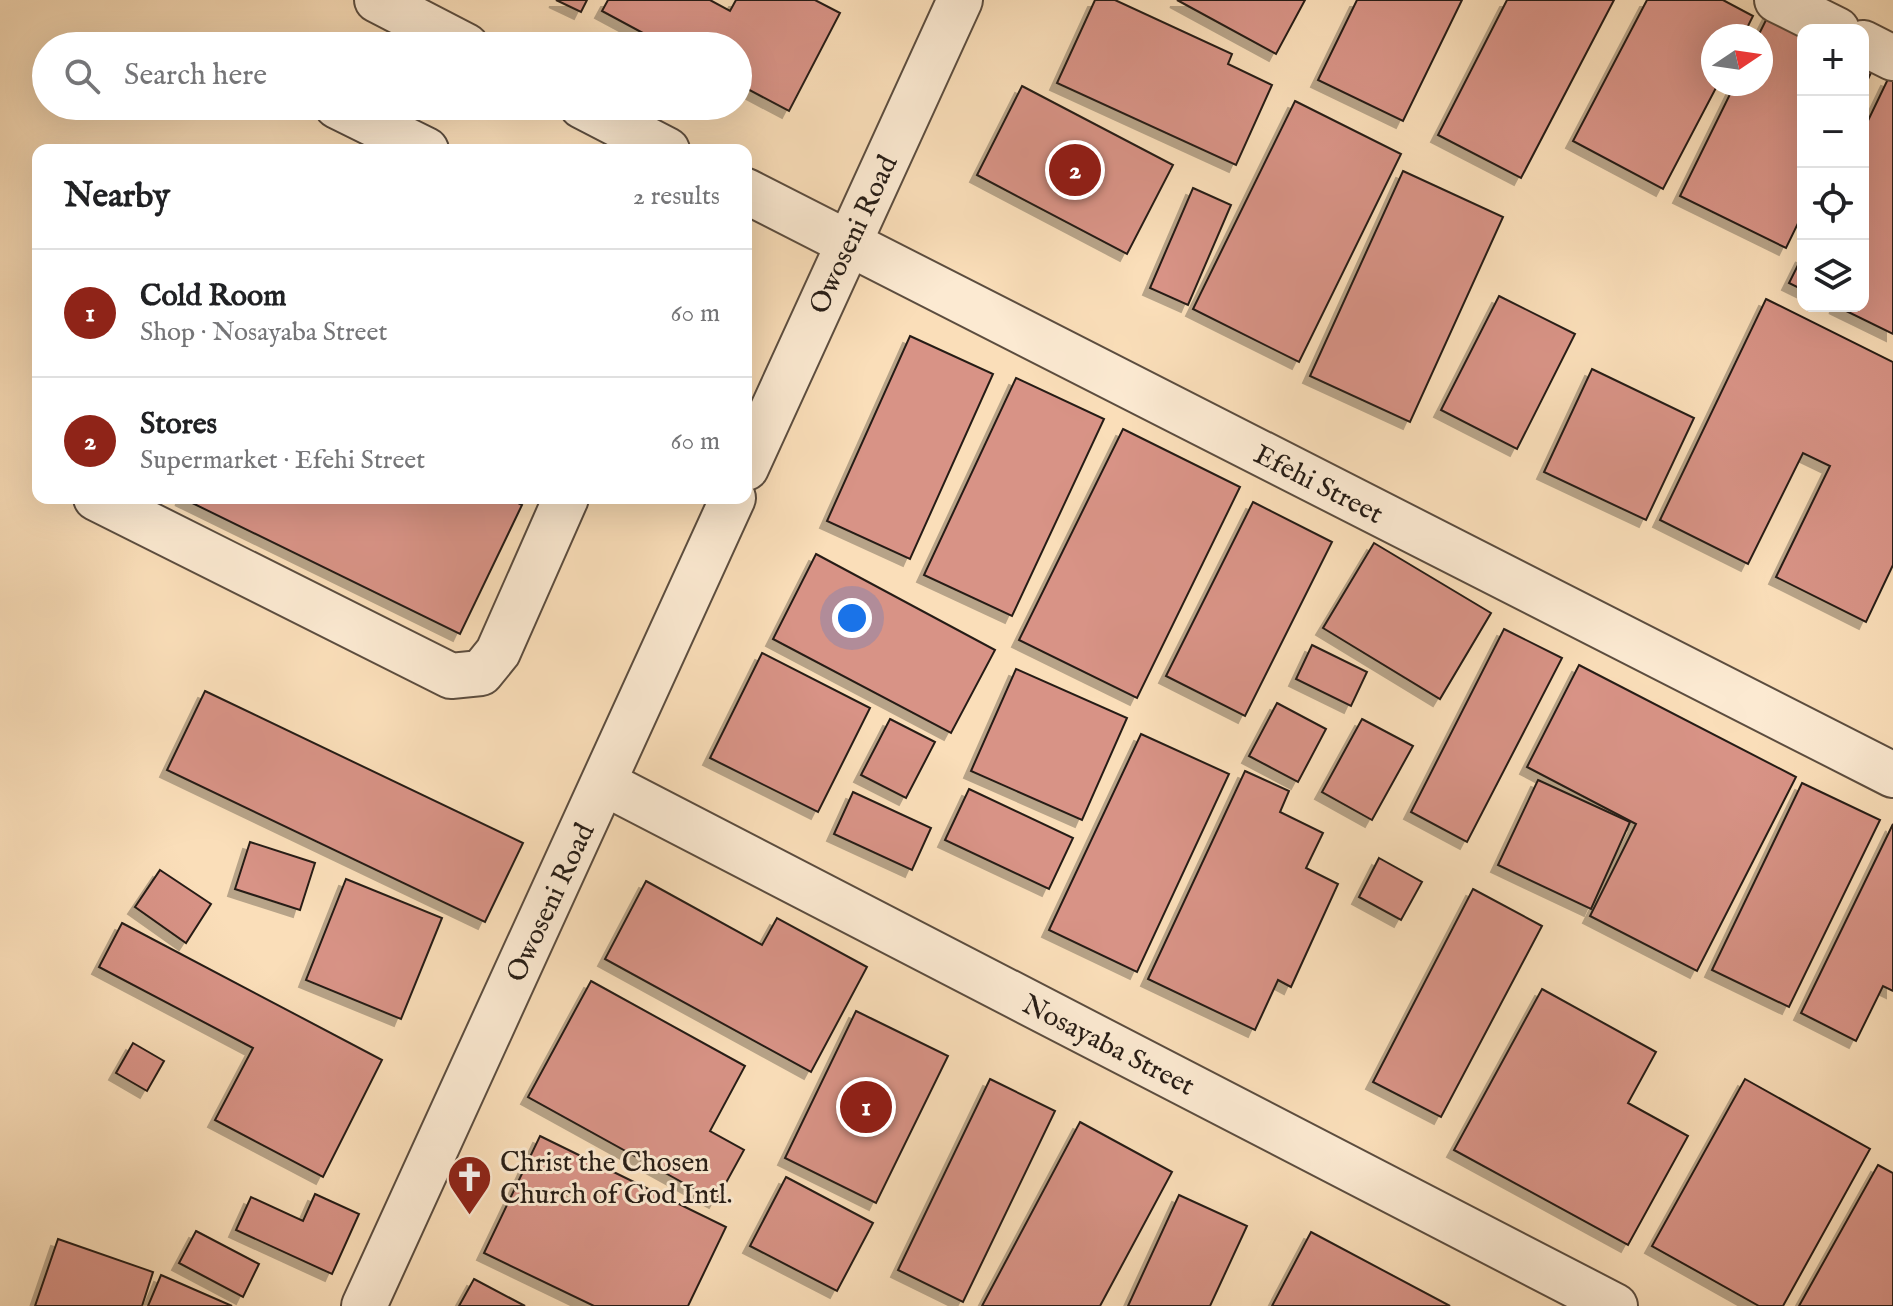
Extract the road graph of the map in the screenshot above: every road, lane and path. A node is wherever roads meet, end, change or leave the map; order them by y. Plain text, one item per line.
1 (377, 0) edge
2 (960, 0) edge
3 (1777, 0) edge
4 (1825, 24) edge
5 (439, 32) edge
6 (1869, 46) edge
7 (1893, 58) edge
8 (365, 120) edge
9 (609, 120) edge
10 (414, 144) edge
11 (655, 144) edge
12 (752, 194) edge
13 (847, 243) junction
14 (752, 452) edge
15 (108, 504) edge
16 (563, 504) edge
17 (729, 504) edge
18 (1893, 775) edge
19 (604, 783) junction
20 (364, 1306) edge
21 (1615, 1306) edge

1 - 5 street
2 - 13 street, Owoseni Road
3 - 4 street
6 - 7 street
8 - 10 street
9 - 11 street
12 - 13 street, Efehi Street
13 - 14 street, Owoseni Road
13 - 18 street, Efehi Street
15 - 16 street
17 - 19 street, Owoseni Road
19 - 20 street, Owoseni Road
19 - 21 street, Nosayaba Street

